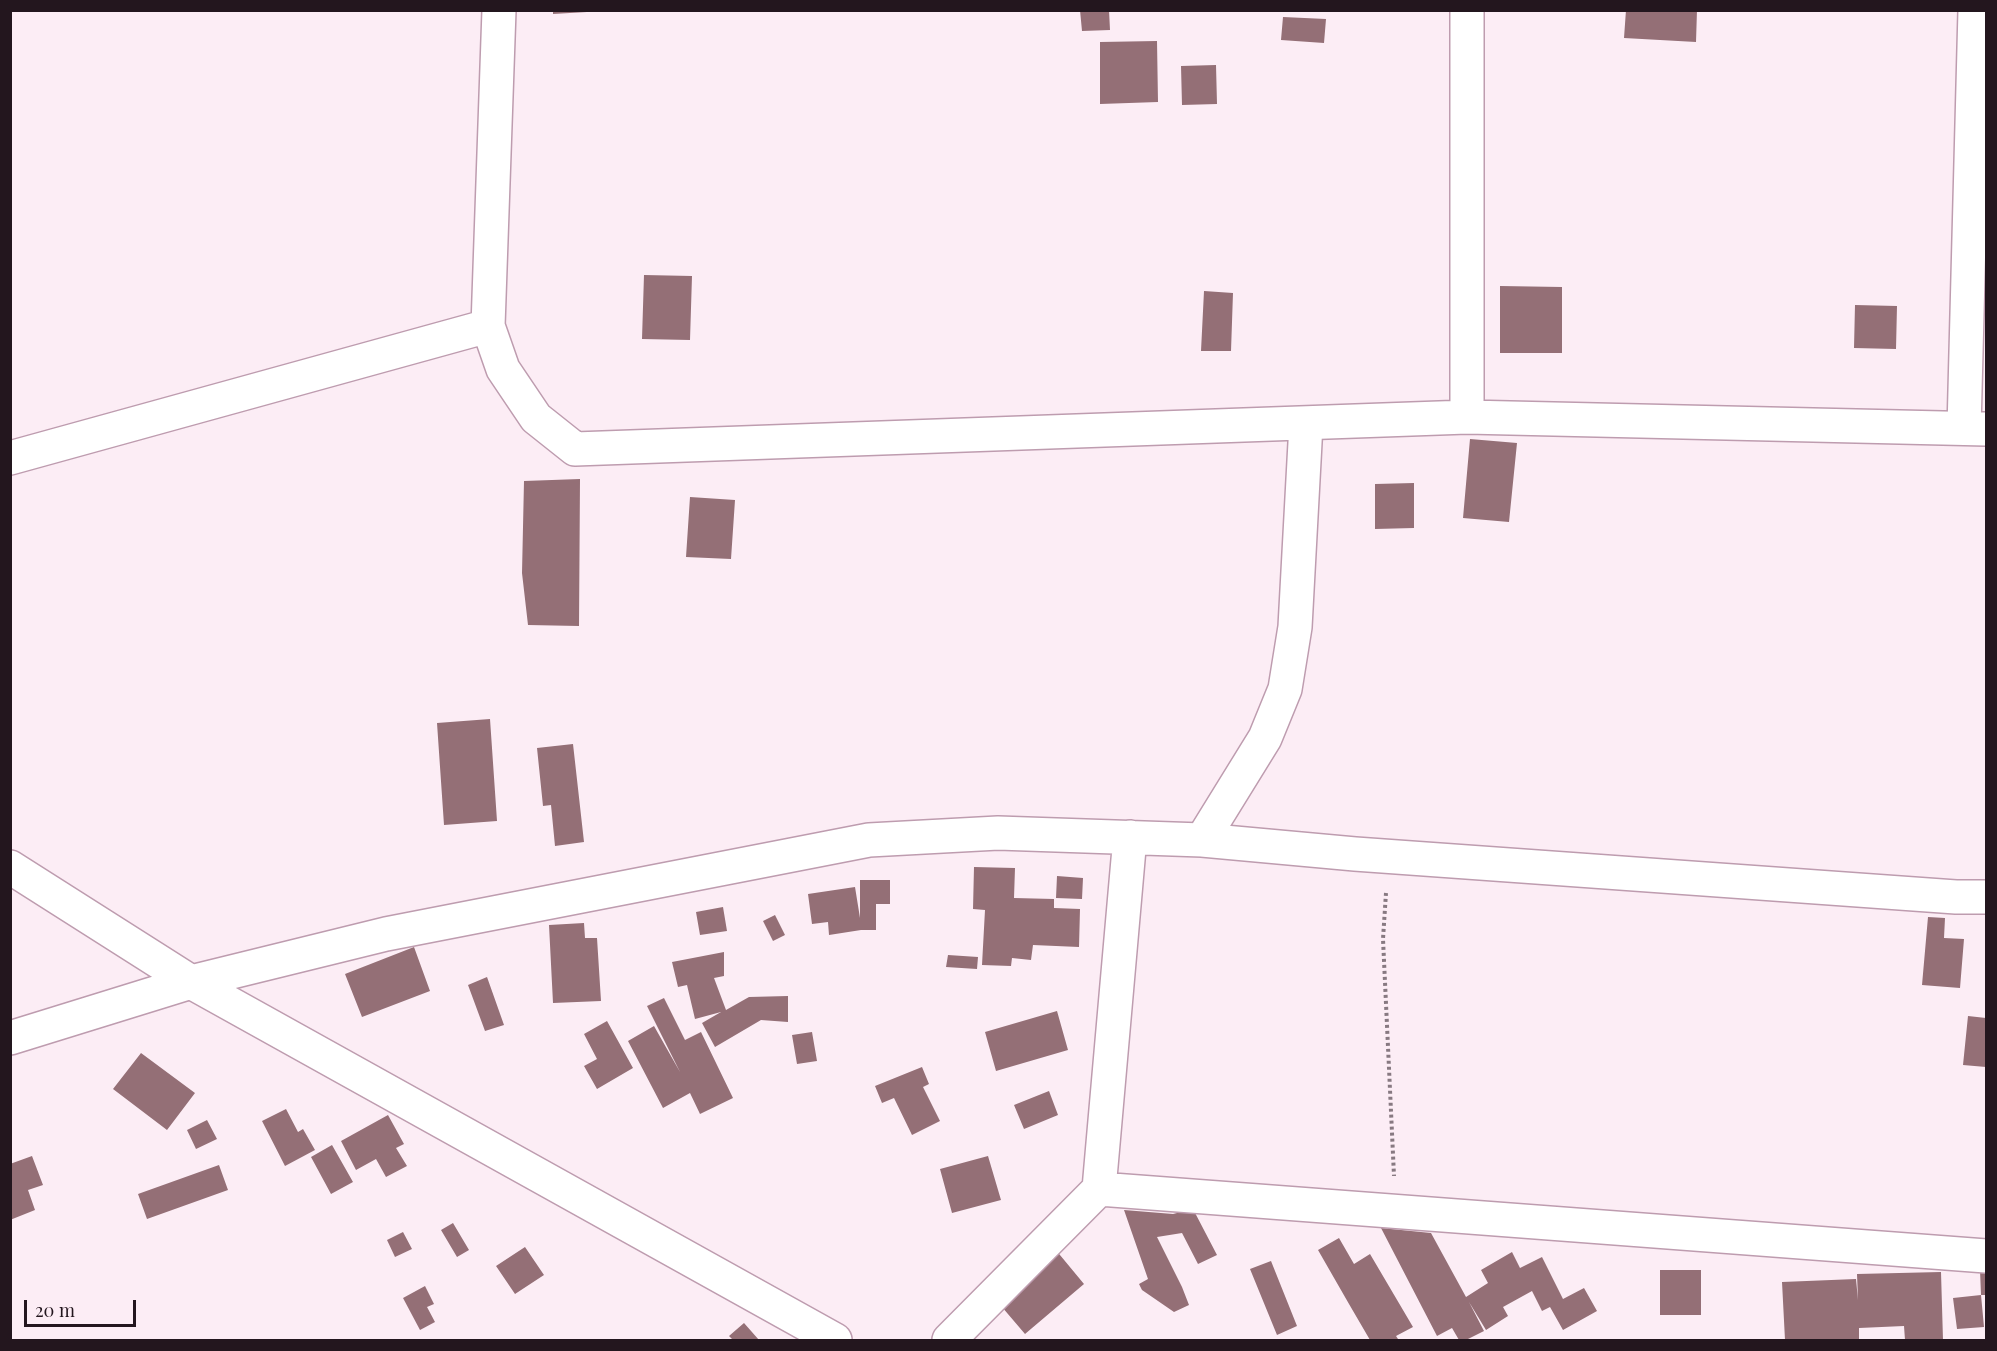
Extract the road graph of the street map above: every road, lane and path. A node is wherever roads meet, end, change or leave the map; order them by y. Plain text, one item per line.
1 (499, 10) edge
2 (1467, 10) edge
3 (1975, 10) edge
4 (488, 326) junction
5 (1467, 417) junction
6 (1306, 424) junction
7 (1975, 428) edge
8 (10, 458) edge
9 (1130, 837) junction
10 (1202, 840) junction
11 (1388, 856) junction
12 (10, 867) edge
13 (1986, 897) edge
14 (191, 982) junction
15 (10, 1038) edge
16 (1099, 1189) junction
17 (1395, 1212) junction
18 (1986, 1256) edge
19 (835, 1341) edge
20 (949, 1341) edge

1 - 4 street
2 - 5 street
3 - 7 street
4 - 6 street
4 - 8 street
5 - 6 street
5 - 7 street
6 - 10 street
9 - 10 street
9 - 14 street
9 - 16 street
10 - 11 street
11 - 13 street
11 - 17 path
12 - 14 street
14 - 15 street
14 - 19 street
16 - 17 street
16 - 20 street
17 - 18 street

